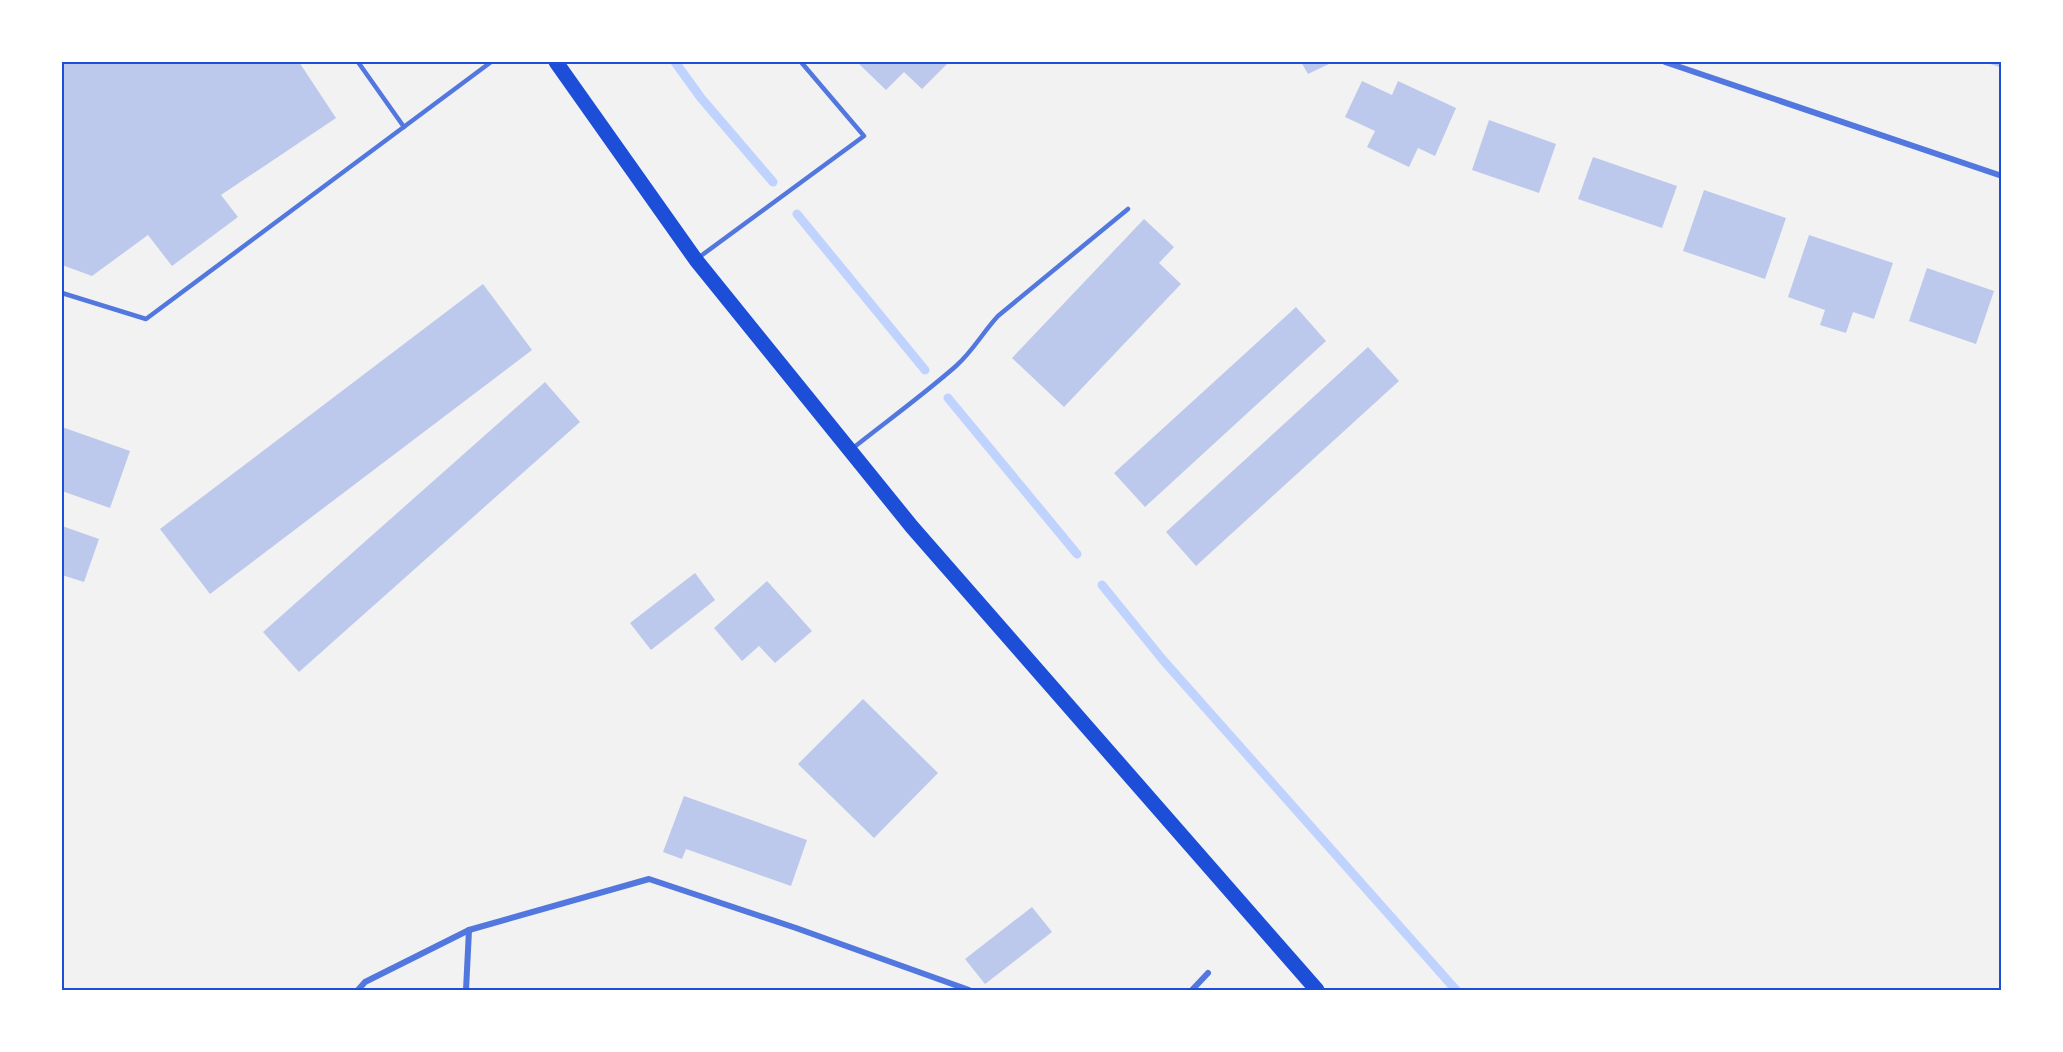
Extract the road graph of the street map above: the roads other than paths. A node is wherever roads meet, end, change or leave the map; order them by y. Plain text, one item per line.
1 (358, 62) edge
2 (491, 62) edge
3 (556, 62) edge
4 (801, 62) edge
5 (1665, 62) edge
6 (404, 127) junction
7 (2001, 176) edge
8 (1128, 209) dead end
9 (696, 260) junction
10 (62, 293) edge
11 (851, 450) junction
12 (469, 930) junction
13 (1209, 973) dead end
14 (358, 990) edge
15 (466, 990) edge
16 (969, 990) edge
17 (1192, 990) edge
18 (1317, 990) edge

1 - 6 lane
2 - 6 lane
3 - 9 main road
4 - 9 lane
5 - 7 street
6 - 10 lane
8 - 11 lane
9 - 11 main road
11 - 18 main road
12 - 14 street
12 - 15 street
12 - 16 street
13 - 17 street

